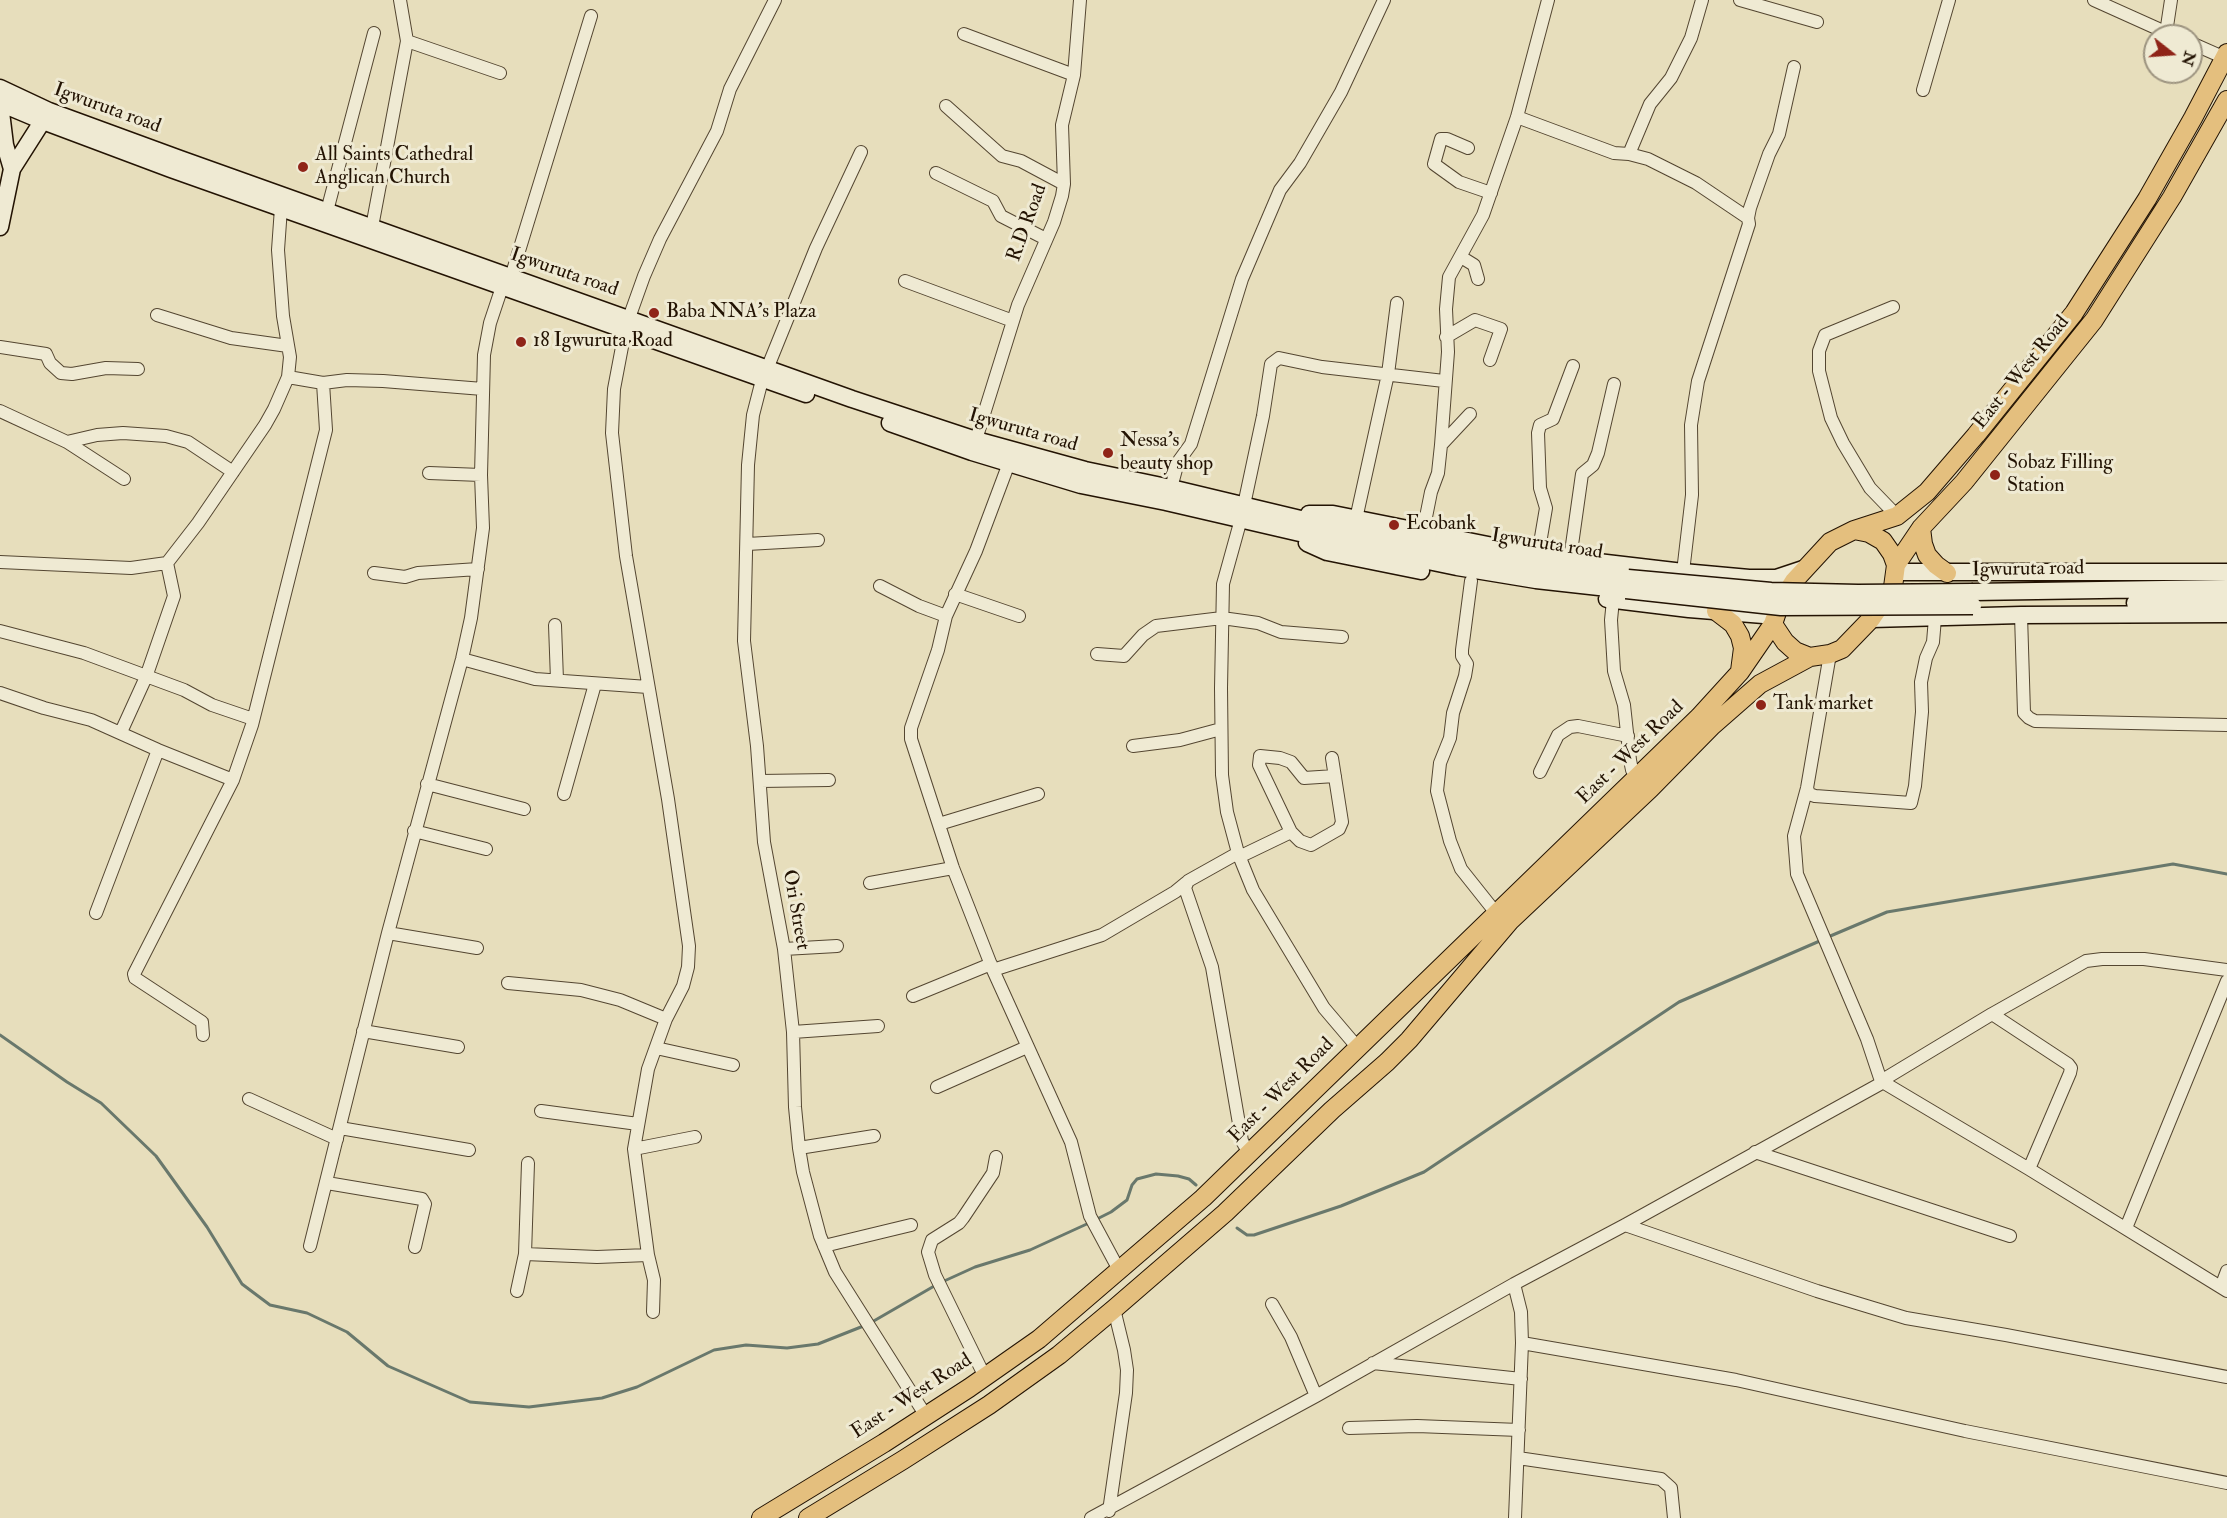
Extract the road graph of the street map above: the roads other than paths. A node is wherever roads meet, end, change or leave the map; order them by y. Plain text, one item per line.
1 (400, 0) edge
2 (775, 0) edge
3 (1080, 0) edge
4 (1384, 0) edge
5 (1548, 0) edge
6 (1702, 0) edge
7 (1740, 0) edge
8 (1949, 0) edge
9 (2094, 0) edge
10 (2172, 0) edge
11 (591, 16) dead end
12 (1818, 22) dead end
13 (2148, 24) edge
14 (2171, 24) edge
15 (374, 33) dead end
16 (964, 34) dead end
17 (407, 41) junction
18 (2203, 47) edge
19 (2226, 56) edge
20 (1794, 67) dead end
21 (500, 73) dead end
22 (1074, 75) junction
23 (0, 88) edge
24 (1923, 90) dead end
25 (2227, 99) edge
26 (0, 104) edge
27 (20, 105) junction
28 (946, 106) dead end
29 (46, 116) junction
30 (1517, 117) junction
31 (60, 128) junction
32 (5, 137) junction
33 (28, 147) junction
34 (1468, 148) dead end
35 (861, 152) dead end
36 (1629, 154) junction
37 (12, 169) junction
38 (936, 173) dead end
39 (1064, 184) junction
40 (1491, 193) junction
41 (281, 208) junction
42 (327, 211) junction
43 (1748, 218) junction
44 (0, 227) edge
45 (372, 227) junction
46 (1046, 239) junction
47 (1461, 257) junction
48 (1478, 279) dead end
49 (905, 281) dead end
50 (506, 282) junction
51 (1397, 303) dead end
52 (1893, 307) dead end
53 (157, 315) dead end
54 (1013, 321) junction
55 (627, 325) junction
56 (2057, 336) junction
57 (1446, 337) junction
58 (288, 346) junction
59 (2073, 346) junction
60 (0, 347) edge
61 (1490, 360) dead end
62 (1573, 366) dead end
63 (138, 369) dead end
64 (764, 374) junction
65 (1388, 374) junction
66 (288, 377) junction
67 (1444, 381) junction
68 (323, 383) junction
69 (1614, 384) dead end
70 (483, 389) junction
71 (0, 411) edge
72 (1470, 414) dead end
73 (67, 442) junction
74 (1441, 445) junction
75 (974, 446) junction
76 (1009, 463) junction
77 (233, 472) junction
78 (429, 473) dead end
79 (481, 475) junction
80 (124, 479) dead end
81 (1171, 488) junction
82 (1242, 512) junction
83 (1897, 516) junction
84 (1356, 519) junction
85 (1277, 521) junction
86 (1921, 528) junction
87 (1854, 530) junction
88 (1423, 532) junction
89 (818, 540) dead end
90 (747, 544) junction
91 (1538, 555) junction
92 (1570, 559) junction
93 (0, 562) edge
94 (167, 563) junction
95 (478, 569) junction
96 (1803, 569) junction
97 (1896, 569) junction
98 (1683, 572) junction
99 (2227, 572) edge
100 (374, 573) dead end
101 (1947, 573) junction
102 (1471, 581) junction
103 (880, 586) dead end
104 (2227, 588) edge
105 (1622, 589) junction
106 (955, 594) junction
107 (1973, 599) junction
108 (2227, 601) edge
109 (1716, 611) junction
110 (2227, 614) edge
111 (2021, 615) junction
112 (946, 616) junction
113 (1019, 616) dead end
114 (1222, 618) junction
115 (1935, 618) junction
116 (1871, 619) junction
117 (1774, 620) junction
118 (555, 625) dead end
119 (0, 631) edge
120 (1342, 637) dead end
121 (1097, 654) dead end
122 (1830, 654) junction
123 (1810, 657) junction
124 (462, 659) junction
125 (1740, 672) junction
126 (146, 676) junction
127 (558, 680) junction
128 (595, 684) junction
129 (648, 687) junction
130 (0, 693) edge
131 (253, 719) junction
132 (2227, 725) edge
133 (1221, 729) junction
134 (121, 732) junction
135 (1628, 736) junction
136 (1133, 746) dead end
137 (158, 750) junction
138 (1332, 758) dead end
139 (1540, 772) dead end
140 (1335, 776) junction
141 (1639, 778) junction
142 (233, 780) junction
143 (829, 780) dead end
144 (760, 781) junction
145 (427, 784) junction
146 (1807, 788) junction
147 (564, 794) dead end
148 (1038, 795) dead end
149 (524, 809) dead end
150 (939, 824) junction
151 (414, 831) junction
152 (1291, 832) junction
153 (1581, 843) junction
154 (486, 849) dead end
155 (1238, 855) junction
156 (953, 868) junction
157 (870, 883) dead end
158 (1186, 883) junction
159 (96, 912) dead end
160 (1496, 913) junction
161 (388, 933) junction
162 (837, 946) dead end
163 (477, 948) dead end
164 (784, 949) junction
165 (992, 967) junction
166 (2227, 970) edge
167 (2227, 981) edge
168 (508, 984) dead end
169 (914, 996) dead end
170 (1992, 1014) junction
171 (666, 1019) junction
172 (878, 1026) dead end
173 (363, 1031) junction
174 (793, 1032) junction
175 (203, 1035) dead end
176 (458, 1047) dead end
177 (1027, 1047) junction
178 (656, 1048) junction
179 (1358, 1048) junction
180 (733, 1065) dead end
181 (1881, 1082) junction
182 (937, 1088) dead end
183 (249, 1100) dead end
184 (541, 1111) dead end
185 (638, 1124) junction
186 (338, 1134) junction
187 (874, 1136) dead end
188 (695, 1137) dead end
189 (799, 1148) junction
190 (634, 1149) junction
191 (469, 1150) dead end
192 (1755, 1152) junction
193 (1250, 1155) junction
194 (996, 1157) dead end
195 (528, 1163) dead end
196 (2029, 1169) junction
197 (327, 1183) junction
198 (910, 1225) dead end
199 (1625, 1226) junction
200 (2126, 1228) junction
201 (2010, 1236) dead end
202 (310, 1246) dead end
203 (824, 1246) junction
204 (415, 1247) dead end
205 (525, 1254) junction
206 (648, 1255) junction
207 (1119, 1270) junction
208 (2227, 1271) edge
209 (1514, 1284) junction
210 (2224, 1289) edge
211 (517, 1291) dead end
212 (1272, 1304) dead end
213 (1114, 1309) junction
214 (653, 1312) dead end
215 (1522, 1343) junction
216 (1373, 1363) junction
217 (985, 1377) junction
218 (2227, 1377) edge
219 (1521, 1379) junction
220 (1316, 1396) junction
221 (926, 1416) junction
222 (1349, 1428) dead end
223 (1519, 1430) junction
224 (1518, 1458) junction
225 (2227, 1483) edge
226 (1108, 1512) edge
227 (761, 1518) edge
228 (808, 1518) edge
229 (1091, 1518) edge
230 (1515, 1518) edge
231 (1674, 1518) edge

1 - 17 street
2 - 55 street
3 - 22 street, R.D Road
4 - 81 street
5 - 30 street
6 - 36 street
7 - 12 street
8 - 24 street
9 - 13 street
10 - 14 street
11 - 50 street
15 - 42 street
16 - 22 street
17 - 21 street
17 - 45 street
18 - 19 street
19 - 56 main road, East - West Road
20 - 43 street
22 - 39 street, R.D Road
23 - 27 main road, Igwuruta road
25 - 59 main road, East - West Road
26 - 27 main road, Igwuruta road
26 - 32 main road
27 - 29 main road, Igwuruta road
27 - 32 main road
28 - 39 street
29 - 31 main road, Igwuruta road
29 - 33 main road
29 - 42 main road, Igwuruta road
30 - 36 street
30 - 40 street
31 - 33 main road
31 - 41 main road, Igwuruta road
32 - 37 main road
33 - 37 main road
34 - 40 street
35 - 64 street, Ori Street
36 - 43 street
37 - 44 main road
38 - 46 street
39 - 46 street, R.D Road
40 - 47 street
41 - 50 main road, Igwuruta road
41 - 58 street
42 - 45 main road, Igwuruta road
43 - 98 street
45 - 50 main road, Igwuruta road
46 - 54 street, R.D Road
47 - 48 street
47 - 57 street
49 - 54 street
50 - 55 main road, Igwuruta road
50 - 70 street
51 - 65 street
52 - 83 street
53 - 58 street
54 - 75 street, R.D Road
55 - 64 main road, Igwuruta road
55 - 129 street
56 - 59 main road
56 - 83 main road, East - West Road
57 - 61 street
57 - 67 street
58 - 66 street
59 - 86 main road, East - West Road
60 - 63 street
62 - 91 street
64 - 75 main road, Igwuruta road
64 - 90 street, Ori Street
65 - 67 street
65 - 82 street
65 - 84 street
66 - 68 street
66 - 77 street
67 - 74 street
68 - 70 street
68 - 131 street
69 - 92 street
70 - 79 street
71 - 73 street
72 - 74 street
73 - 77 street
73 - 80 street
74 - 88 street
75 - 76 main road, Igwuruta road
75 - 81 main road, Igwuruta road
76 - 82 main road, Igwuruta road
76 - 106 street
77 - 94 street
78 - 79 street
79 - 95 street
81 - 82 main road, Igwuruta road
82 - 85 main road, Igwuruta road
82 - 114 street
83 - 87 main road, East - West Road
84 - 85 main road
84 - 88 main road
85 - 102 main road
85 - 105 main road, Igwuruta road
86 - 97 main road, East - West Road
86 - 101 main road
87 - 96 main road
87 - 97 main road
88 - 91 main road
89 - 90 street
90 - 144 street, Ori Street
91 - 92 main road
92 - 98 main road
93 - 94 street
94 - 126 street
95 - 100 street
95 - 124 street
96 - 98 main road
96 - 117 main road
97 - 101 main road
97 - 116 main road, East - West Road
99 - 101 main road
102 - 105 main road
102 - 160 street
103 - 112 street
104 - 107 main road, Igwuruta road
105 - 107 main road, Igwuruta road, bridge
105 - 109 main road
105 - 135 street
106 - 112 street
106 - 113 street
107 - 108 main road, Igwuruta road
109 - 117 main road
109 - 125 main road
110 - 111 main road
111 - 115 main road
111 - 132 street
112 - 150 street
114 - 120 street
114 - 121 street
114 - 133 street
115 - 116 main road
115 - 146 street
116 - 122 main road, East - West Road
117 - 123 main road
117 - 125 main road, East - West Road
118 - 127 street
119 - 126 street
122 - 123 main road
122 - 146 street
123 - 153 main road, East - West Road
124 - 127 street
124 - 145 street
125 - 141 main road, East - West Road
126 - 131 street
126 - 134 street
127 - 128 street
128 - 129 street
128 - 147 street
129 - 171 street
130 - 134 street
131 - 142 street
133 - 136 street
133 - 155 street
134 - 137 street
135 - 139 street
135 - 141 street
137 - 142 street
137 - 159 street
138 - 140 street
140 - 152 street
140 - 152 street
141 - 153 main road, East - West Road
142 - 175 street
143 - 144 street
144 - 164 street, Ori Street
145 - 149 street
145 - 151 street
146 - 181 street
148 - 150 street
150 - 156 street
151 - 154 street
151 - 161 street
152 - 155 street
153 - 160 main road, East - West Road
153 - 213 main road, East - West Road
155 - 158 street
155 - 179 street
156 - 157 street
156 - 165 street
158 - 165 street
158 - 193 street
160 - 179 main road, East - West Road
161 - 163 street
161 - 173 street
162 - 164 street
164 - 174 street, Ori Street
165 - 169 street
165 - 177 street
166 - 170 street
167 - 200 street
168 - 171 street
170 - 181 street
170 - 196 street
171 - 178 street
172 - 174 street
173 - 176 street
173 - 186 street
174 - 189 street, Ori Street
177 - 182 street
177 - 207 street
178 - 180 street
178 - 185 street
179 - 193 main road, East - West Road
181 - 192 street
181 - 196 street
183 - 186 street
184 - 185 street
185 - 190 street
186 - 191 street
186 - 197 street
187 - 189 street
188 - 190 street
189 - 203 street, Ori Street
190 - 206 street
192 - 199 street
192 - 201 street
193 - 207 main road, East - West Road
194 - 217 street
195 - 205 street
196 - 200 street
197 - 202 street
197 - 204 street
198 - 203 street
199 - 209 street
199 - 218 street
200 - 210 street
203 - 221 street, Ori Street
205 - 206 street
205 - 211 street
206 - 214 street
207 - 217 main road, East - West Road
208 - 210 street
209 - 215 street
209 - 216 street
212 - 220 street
213 - 226 street
213 - 228 main road, East - West Road
215 - 219 street
215 - 225 street
216 - 219 street
216 - 220 street
217 - 221 main road, East - West Road
219 - 223 street
220 - 226 street
221 - 227 main road, East - West Road
222 - 223 street
223 - 224 street
224 - 230 street
224 - 231 street
226 - 229 street

